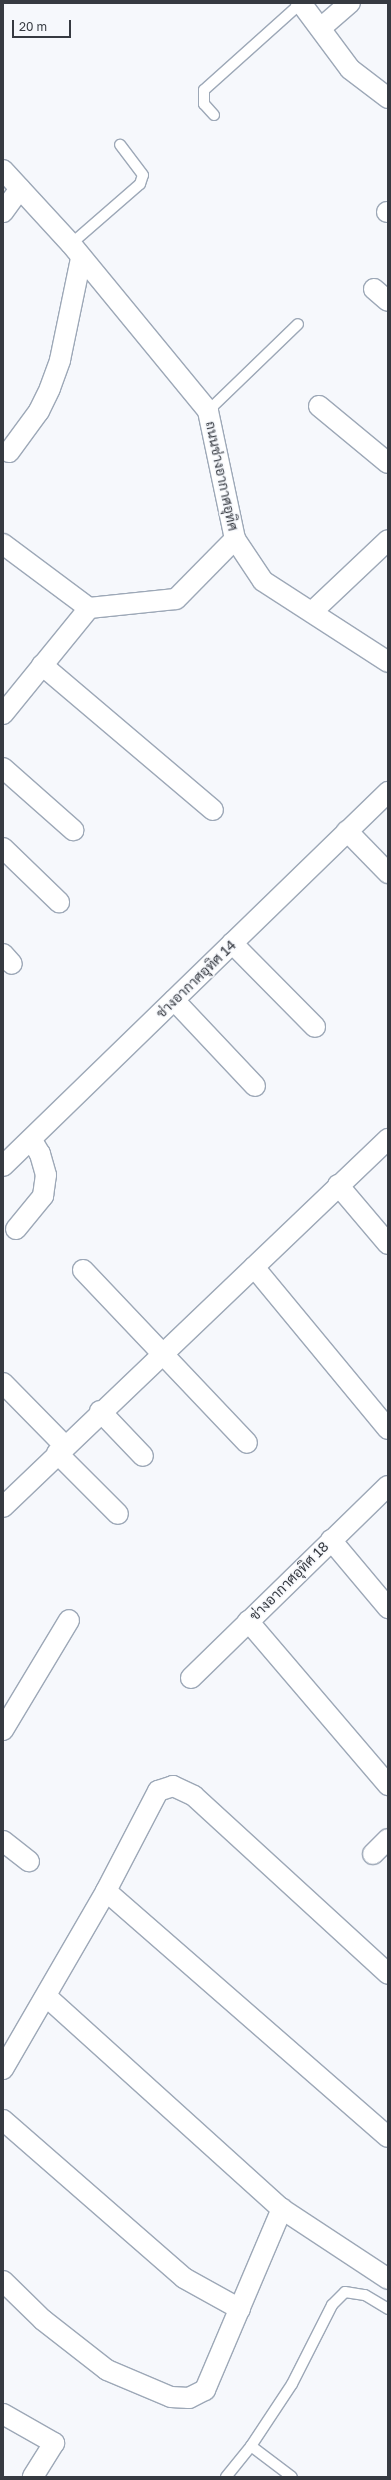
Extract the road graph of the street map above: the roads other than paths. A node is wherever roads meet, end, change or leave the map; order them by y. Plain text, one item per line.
1 (301, 3) edge
2 (350, 3) edge
3 (322, 27) junction
4 (388, 98) edge
5 (214, 115) dead end
6 (120, 145) dead end
7 (3, 170) edge
8 (20, 189) junction
9 (3, 212) edge
10 (76, 251) junction
11 (298, 324) dead end
12 (319, 406) dead end
13 (208, 411) junction
14 (9, 452) dead end
15 (388, 463) edge
16 (235, 539) junction
17 (388, 540) edge
18 (3, 544) edge
19 (89, 608) junction
20 (313, 611) junction
21 (388, 662) edge
22 (42, 665) junction
23 (3, 714) edge
24 (3, 768) edge
25 (388, 792) edge
26 (213, 810) dead end
27 (73, 830) dead end
28 (347, 831) junction
29 (3, 848) edge
30 (388, 873) edge
31 (59, 902) dead end
32 (232, 944) junction
33 (174, 1000) junction
34 (315, 1027) dead end
35 (255, 1086) dead end
36 (31, 1139) junction
37 (388, 1139) edge
38 (3, 1166) edge
39 (338, 1186) junction
40 (16, 1228) dead end
41 (388, 1244) edge
42 (254, 1267) junction
43 (83, 1270) dead end
44 (163, 1351) junction
45 (3, 1383) edge
46 (100, 1411) junction
47 (388, 1429) edge
48 (247, 1443) dead end
49 (60, 1449) junction
50 (143, 1456) dead end
51 (388, 1486) edge
52 (3, 1507) edge
53 (118, 1514) dead end
54 (331, 1540) junction
55 (388, 1608) edge
56 (69, 1620) dead end
57 (248, 1621) junction
58 (192, 1678) dead end
59 (3, 1730) edge
60 (388, 1785) edge
61 (388, 1839) edge
62 (3, 1841) edge
63 (373, 1854) dead end
64 (29, 1861) dead end
65 (106, 1891) junction
66 (388, 1974) edge
67 (47, 1997) junction
68 (3, 2069) edge
69 (3, 2120) edge
70 (388, 2137) edge
71 (282, 2209) junction
72 (388, 2279) edge
73 (3, 2282) edge
74 (240, 2309) junction
75 (388, 2309) edge
76 (3, 2414) edge
77 (251, 2446) junction
78 (33, 2477) edge
79 (226, 2477) edge
80 (292, 2477) edge

1 - 3 street
1 - 5 lane
2 - 3 street
3 - 4 street
6 - 10 lane
7 - 8 street, ถนนช่างอากาศอุทิศ
8 - 9 street
8 - 10 street, ถนนช่างอากาศอุทิศ
10 - 13 street, ถนนช่างอากาศอุทิศ
10 - 14 street
11 - 13 lane
12 - 15 street
13 - 16 street, ถนนช่างอากาศอุทิศ
16 - 19 street
16 - 20 street, ถนนช่างอากาศอุทิศ
17 - 20 street
18 - 19 street
19 - 22 street
20 - 21 street, ถนนช่างอากาศอุทิศ
22 - 23 street
22 - 26 street
24 - 27 street
25 - 28 street, ช่างอากาศอุทิศ 14
28 - 30 street
28 - 32 street, ช่างอากาศอุทิศ 14
29 - 31 street
32 - 33 street, ช่างอากาศอุทิศ 14
32 - 34 street
33 - 35 street
33 - 36 street, ช่างอากาศอุทิศ 14
36 - 38 street, ช่างอากาศอุทิศ 14
36 - 40 street
37 - 39 street
39 - 41 street
39 - 42 street
42 - 44 street
42 - 47 street
43 - 44 street
44 - 46 street
44 - 48 street
45 - 49 street
46 - 49 street
46 - 50 street
49 - 52 street
49 - 53 street
51 - 54 street, ช่างอากาศอุทิศ 18
54 - 55 street
54 - 57 street, ช่างอากาศอุทิศ 18
56 - 59 street
57 - 58 street, ช่างอากาศอุทิศ 18
57 - 60 street
61 - 63 street
62 - 64 street
65 - 66 street
65 - 67 street
65 - 70 street
67 - 68 street
67 - 71 street
69 - 74 street
71 - 72 street
71 - 74 street
73 - 74 street
75 - 77 lane
76 - 78 street
77 - 79 lane
77 - 80 lane

